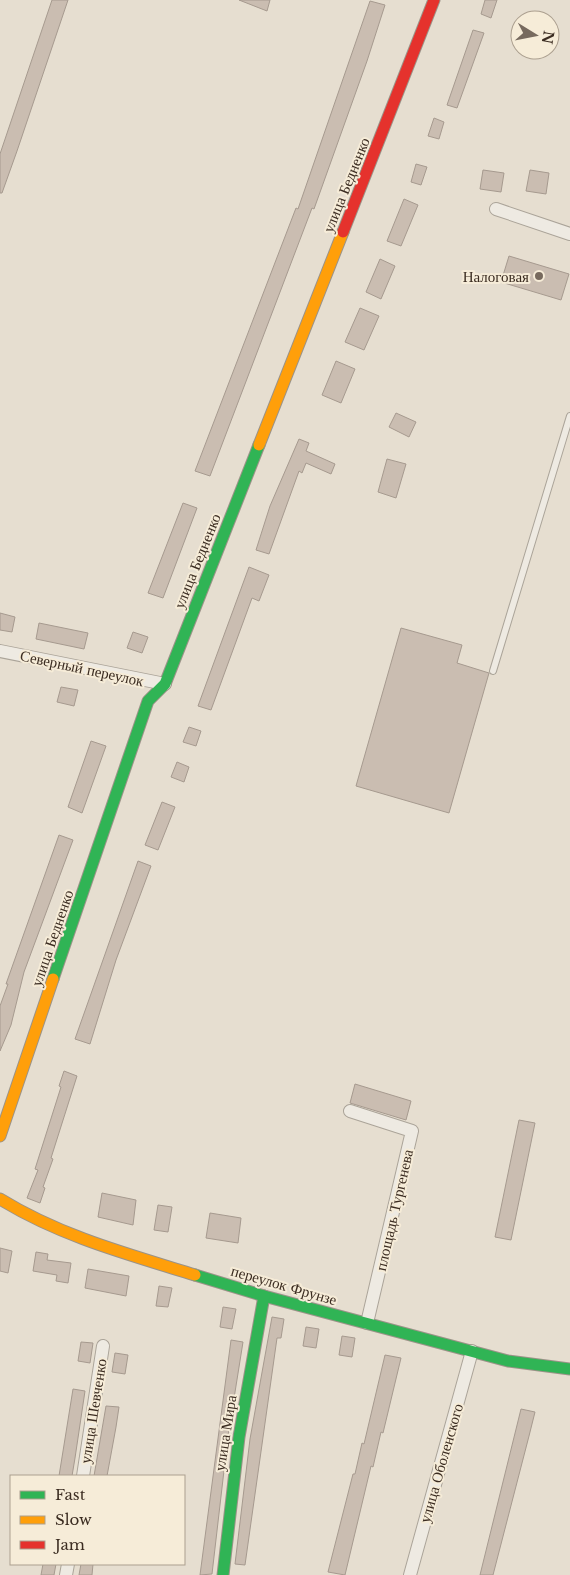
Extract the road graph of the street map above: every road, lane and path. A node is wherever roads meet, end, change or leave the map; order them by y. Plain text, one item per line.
1 (434, 0) edge
2 (496, 209) dead end
3 (570, 234) edge
4 (570, 416) edge
5 (0, 651) edge
6 (493, 671) dead end
7 (164, 684) junction
8 (350, 1111) dead end
9 (0, 1136) edge
10 (0, 1199) edge
11 (264, 1296) junction
12 (367, 1324) junction
13 (102, 1346) dead end
14 (472, 1352) junction
15 (570, 1369) edge
16 (82, 1475) edge
17 (223, 1575) edge
18 (410, 1575) edge

1 - 7 street, улица Бедненко
2 - 3 street
4 - 6 lane
5 - 7 street, Северный переулок
7 - 9 street, улица Бедненко
8 - 12 street, площадь Тургенева
10 - 11 street, переулок Фрунзе
11 - 12 street, переулок Фрунзе
11 - 17 street, улица Мира
12 - 14 street, переулок Фрунзе
13 - 16 street, улица Шевченко
14 - 15 street, переулок Фрунзе
14 - 18 street, улица Оболенского

